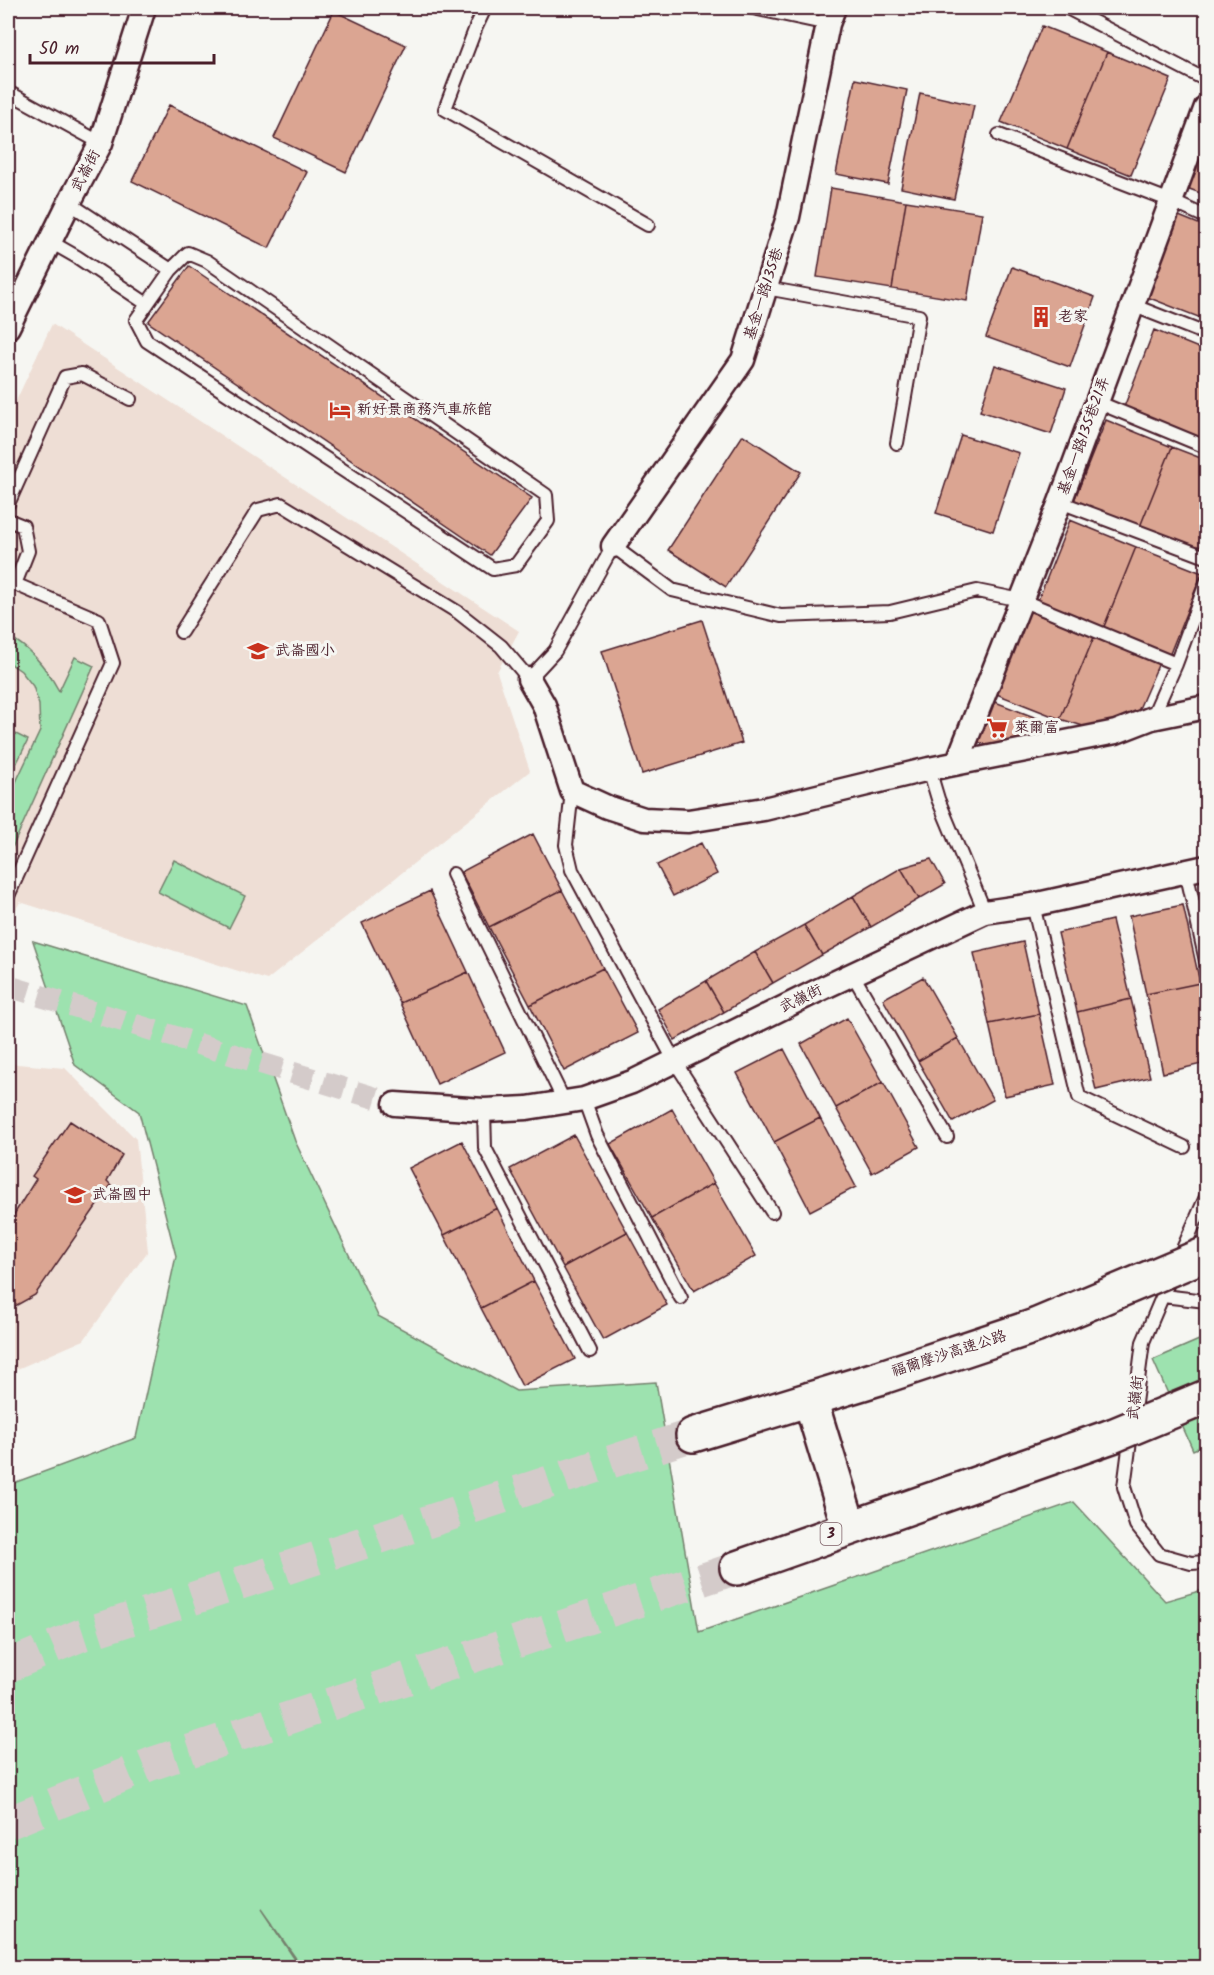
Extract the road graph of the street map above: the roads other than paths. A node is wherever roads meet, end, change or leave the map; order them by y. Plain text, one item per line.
1 (144, 8) edge
2 (485, 8) edge
3 (753, 8) edge
4 (1067, 8) edge
5 (831, 16) edge
6 (1206, 80) edge
7 (8, 92) edge
8 (1206, 107) edge
9 (999, 135) dead end
10 (101, 143) junction
11 (1171, 201) junction
12 (69, 203) junction
13 (1206, 217) edge
14 (648, 225) dead end
15 (49, 241) junction
16 (171, 270) junction
17 (766, 288) junction
18 (147, 304) junction
19 (1132, 305) junction
20 (8, 327) edge
21 (1206, 334) edge
22 (130, 399) dead end
23 (1097, 402) junction
24 (897, 443) dead end
25 (1206, 447) edge
26 (1060, 502) junction
27 (8, 504) edge
28 (8, 520) edge
29 (613, 546) junction
30 (1206, 557) edge
31 (1206, 582) edge
32 (11, 583) edge
33 (1021, 600) junction
34 (181, 632) dead end
35 (1176, 664) junction
36 (529, 679) junction
37 (1206, 707) edge
38 (1152, 718) junction
39 (957, 763) junction
40 (929, 769) junction
41 (572, 791) junction
42 (1196, 869) edge
43 (453, 874) dead end
44 (8, 896) edge
45 (1034, 905) junction
46 (985, 912) junction
47 (1206, 961) edge
48 (853, 975) junction
49 (675, 1062) junction
50 (575, 1101) junction
51 (395, 1104) tunnel mouth
52 (484, 1110) junction
53 (947, 1137) dead end
54 (1184, 1147) dead end
55 (1206, 1197) edge
56 (772, 1212) dead end
57 (1206, 1254) edge
58 (1206, 1278) edge
59 (1163, 1296) junction
60 (681, 1298) dead end
61 (1206, 1301) edge
62 (1035, 1326) junction
63 (590, 1351) dead end
64 (1206, 1397) edge
65 (810, 1399) junction
66 (1206, 1407) edge
67 (693, 1435) tunnel mouth
68 (1112, 1436) junction
69 (849, 1527) junction
70 (1206, 1562) edge
71 (737, 1568) tunnel mouth

1 - 10 street, 武崙街
2 - 14 lane
3 - 5 lane
4 - 6 lane
5 - 17 street, 基金一路135巷
7 - 10 lane
8 - 11 street, 基金一路135巷21弄
9 - 11 lane
10 - 12 street, 武崙街
11 - 13 lane
11 - 19 street, 基金一路135巷21弄
12 - 15 street, 武崙街
12 - 16 lane
15 - 18 lane
15 - 20 street, 武崙街
16 - 18 lane
16 - 18 lane
17 - 24 lane
17 - 29 street, 基金一路135巷
19 - 21 lane
19 - 23 street, 基金一路135巷21弄
22 - 27 lane
23 - 25 lane
23 - 26 street, 基金一路135巷21弄
26 - 30 lane
26 - 33 street, 基金一路135巷21弄
28 - 32 lane
29 - 33 lane
29 - 36 lane
31 - 35 lane
32 - 44 lane
33 - 35 lane
33 - 39 street, 基金一路135巷21弄
34 - 36 lane
35 - 38 lane
36 - 41 street
37 - 38 street
38 - 39 street
39 - 40 street
40 - 41 street
40 - 46 lane
41 - 49 lane
42 - 45 street, 武嶺街
42 - 47 lane
43 - 50 lane
45 - 46 street, 武嶺街
45 - 54 lane
46 - 48 street, 武嶺街
48 - 49 street, 武嶺街
48 - 53 lane
49 - 50 street, 武嶺街
49 - 56 lane
50 - 52 street, 武嶺街
50 - 60 lane
51 - 52 street, 武嶺街
52 - 63 lane
55 - 59 lane, 武嶺街
57 - 62 highway, bridge
58 - 62 highway, 福爾摩沙高速公路, bridge
59 - 61 lane
59 - 70 lane, 武嶺街
62 - 65 highway, 福爾摩沙高速公路
64 - 68 highway, 3, bridge
65 - 67 highway, 福爾摩沙高速公路
65 - 69 highway
66 - 68 highway, bridge
68 - 69 highway, 3
69 - 71 highway, 3

